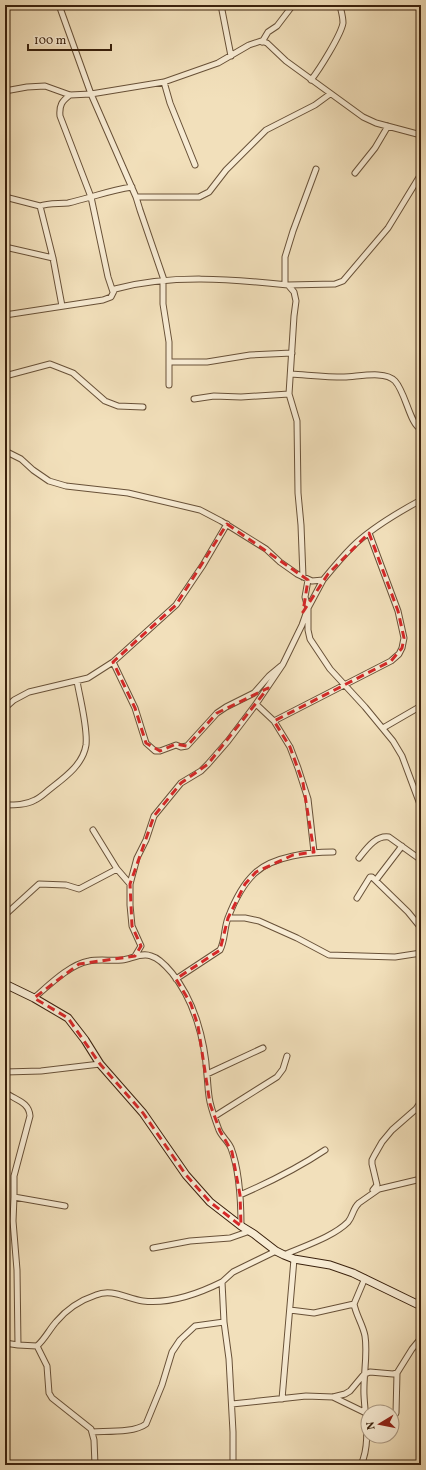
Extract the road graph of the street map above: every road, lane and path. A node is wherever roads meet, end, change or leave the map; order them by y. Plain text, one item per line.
1 (59, 5) edge
2 (221, 5) edge
3 (293, 5) edge
4 (341, 10) dead end
5 (262, 42) junction
6 (231, 56) junction
7 (311, 80) junction
8 (164, 82) junction
9 (5, 91) edge
10 (91, 94) junction
11 (330, 94) junction
12 (70, 95) junction
13 (388, 126) junction
14 (421, 134) edge
15 (195, 166) dead end
16 (316, 169) dead end
17 (355, 173) dead end
18 (421, 174) edge
19 (132, 187) junction
20 (5, 197) edge
21 (91, 197) junction
22 (136, 197) junction
23 (40, 206) junction
24 (5, 247) edge
25 (53, 258) junction
26 (164, 280) junction
27 (286, 285) junction
28 (113, 292) junction
29 (62, 306) junction
30 (5, 315) edge
31 (292, 353) junction
32 (169, 362) junction
33 (291, 374) junction
34 (5, 376) edge
35 (169, 385) dead end
36 (289, 394) junction
37 (194, 399) dead end
38 (143, 407) dead end
39 (421, 429) edge
40 (5, 451) edge
41 (421, 500) edge
42 (227, 524) junction
43 (368, 533) junction
44 (305, 579) junction
45 (323, 580) junction
46 (308, 608) junction
47 (113, 662) junction
48 (283, 664) junction
49 (77, 681) junction
50 (346, 685) junction
51 (256, 704) junction
52 (421, 706) edge
53 (5, 708) edge
54 (274, 721) junction
55 (383, 728) junction
56 (5, 805) edge
57 (421, 807) edge
58 (93, 830) dead end
59 (402, 846) junction
60 (314, 852) junction
61 (333, 852) dead end
62 (359, 858) dead end
63 (421, 860) edge
64 (117, 869) junction
65 (376, 880) junction
66 (130, 884) junction
67 (357, 898) dead end
68 (5, 915) edge
69 (228, 918) junction
70 (421, 928) edge
71 (421, 953) edge
72 (135, 956) junction
73 (176, 979) junction
74 (5, 984) edge
75 (34, 998) junction
76 (263, 1048) dead end
77 (287, 1056) dead end
78 (100, 1064) junction
79 (5, 1072) edge
80 (207, 1074) junction
81 (5, 1092) edge
82 (421, 1101) edge
83 (215, 1116) junction
84 (325, 1150) dead end
85 (421, 1179) edge
86 (373, 1193) junction
87 (240, 1195) junction
88 (14, 1197) junction
89 (65, 1206) dead end
90 (241, 1226) junction
91 (250, 1231) junction
92 (152, 1248) dead end
93 (276, 1251) junction
94 (284, 1255) junction
95 (294, 1259) junction
96 (365, 1278) junction
97 (222, 1282) junction
98 (354, 1304) junction
99 (421, 1306) edge
100 (290, 1310) junction
101 (224, 1322) junction
102 (421, 1338) edge
103 (5, 1343) edge
104 (18, 1345) junction
105 (37, 1346) junction
106 (365, 1373) junction
107 (397, 1373) junction
108 (333, 1398) junction
109 (282, 1399) junction
110 (232, 1404) junction
111 (366, 1404) edge
112 (396, 1404) edge
113 (360, 1411) edge
114 (92, 1432) junction
115 (367, 1444) edge
116 (95, 1465) edge
117 (233, 1465) edge
118 (361, 1465) edge

1 - 10 street
2 - 6 street
3 - 5 street
4 - 7 street
5 - 6 street
5 - 7 street
6 - 8 street
7 - 11 street
8 - 10 street
8 - 15 street
9 - 12 street
10 - 12 street
10 - 19 street
11 - 13 street
11 - 22 street
12 - 21 street
13 - 14 street
13 - 17 street
16 - 27 street
18 - 27 street
19 - 21 street
19 - 22 street
20 - 23 street
21 - 23 street
21 - 28 street
22 - 26 street
23 - 25 street
24 - 25 street
25 - 29 street
26 - 27 street
26 - 28 street
26 - 32 street
27 - 31 street
28 - 29 street
29 - 30 street
31 - 32 street
31 - 33 street
32 - 35 street
33 - 36 street
33 - 39 street
34 - 38 street
36 - 37 street
36 - 44 street
40 - 42 street
41 - 43 street
42 - 44 street
42 - 47 street
43 - 45 street
43 - 50 street
44 - 45 street
44 - 46 street
45 - 46 street
46 - 48 street
46 - 50 street
47 - 48 street
47 - 49 street
48 - 51 street
49 - 53 street
49 - 56 street
50 - 54 street
50 - 55 street
51 - 54 street
51 - 66 street
52 - 55 street
54 - 60 street
55 - 57 street
58 - 64 street
59 - 62 street
59 - 63 street
59 - 65 street
60 - 61 street
60 - 69 street
64 - 66 street
64 - 68 street
65 - 67 street
65 - 70 street
66 - 72 street
69 - 71 street
69 - 73 street
72 - 73 street
72 - 75 street
73 - 80 street
74 - 75 street
75 - 78 street
76 - 80 street
77 - 83 street
78 - 79 street
78 - 90 street
80 - 83 street
81 - 88 street
82 - 86 street
83 - 87 street
84 - 87 street
85 - 86 street
86 - 94 street
87 - 90 street
88 - 89 street
88 - 104 street
90 - 91 street
91 - 92 street
91 - 93 street
93 - 94 street
93 - 97 street
94 - 95 street
95 - 96 street
95 - 100 street
96 - 98 street
96 - 99 street
97 - 101 street
97 - 105 street
98 - 100 street
98 - 106 street
100 - 109 street
101 - 110 street
101 - 114 street
102 - 107 street
103 - 104 street
104 - 105 street
105 - 114 street
106 - 107 street
106 - 108 street
106 - 111 street
107 - 112 street
108 - 109 street
108 - 113 street
109 - 110 street
110 - 117 street
114 - 116 street
115 - 118 street

